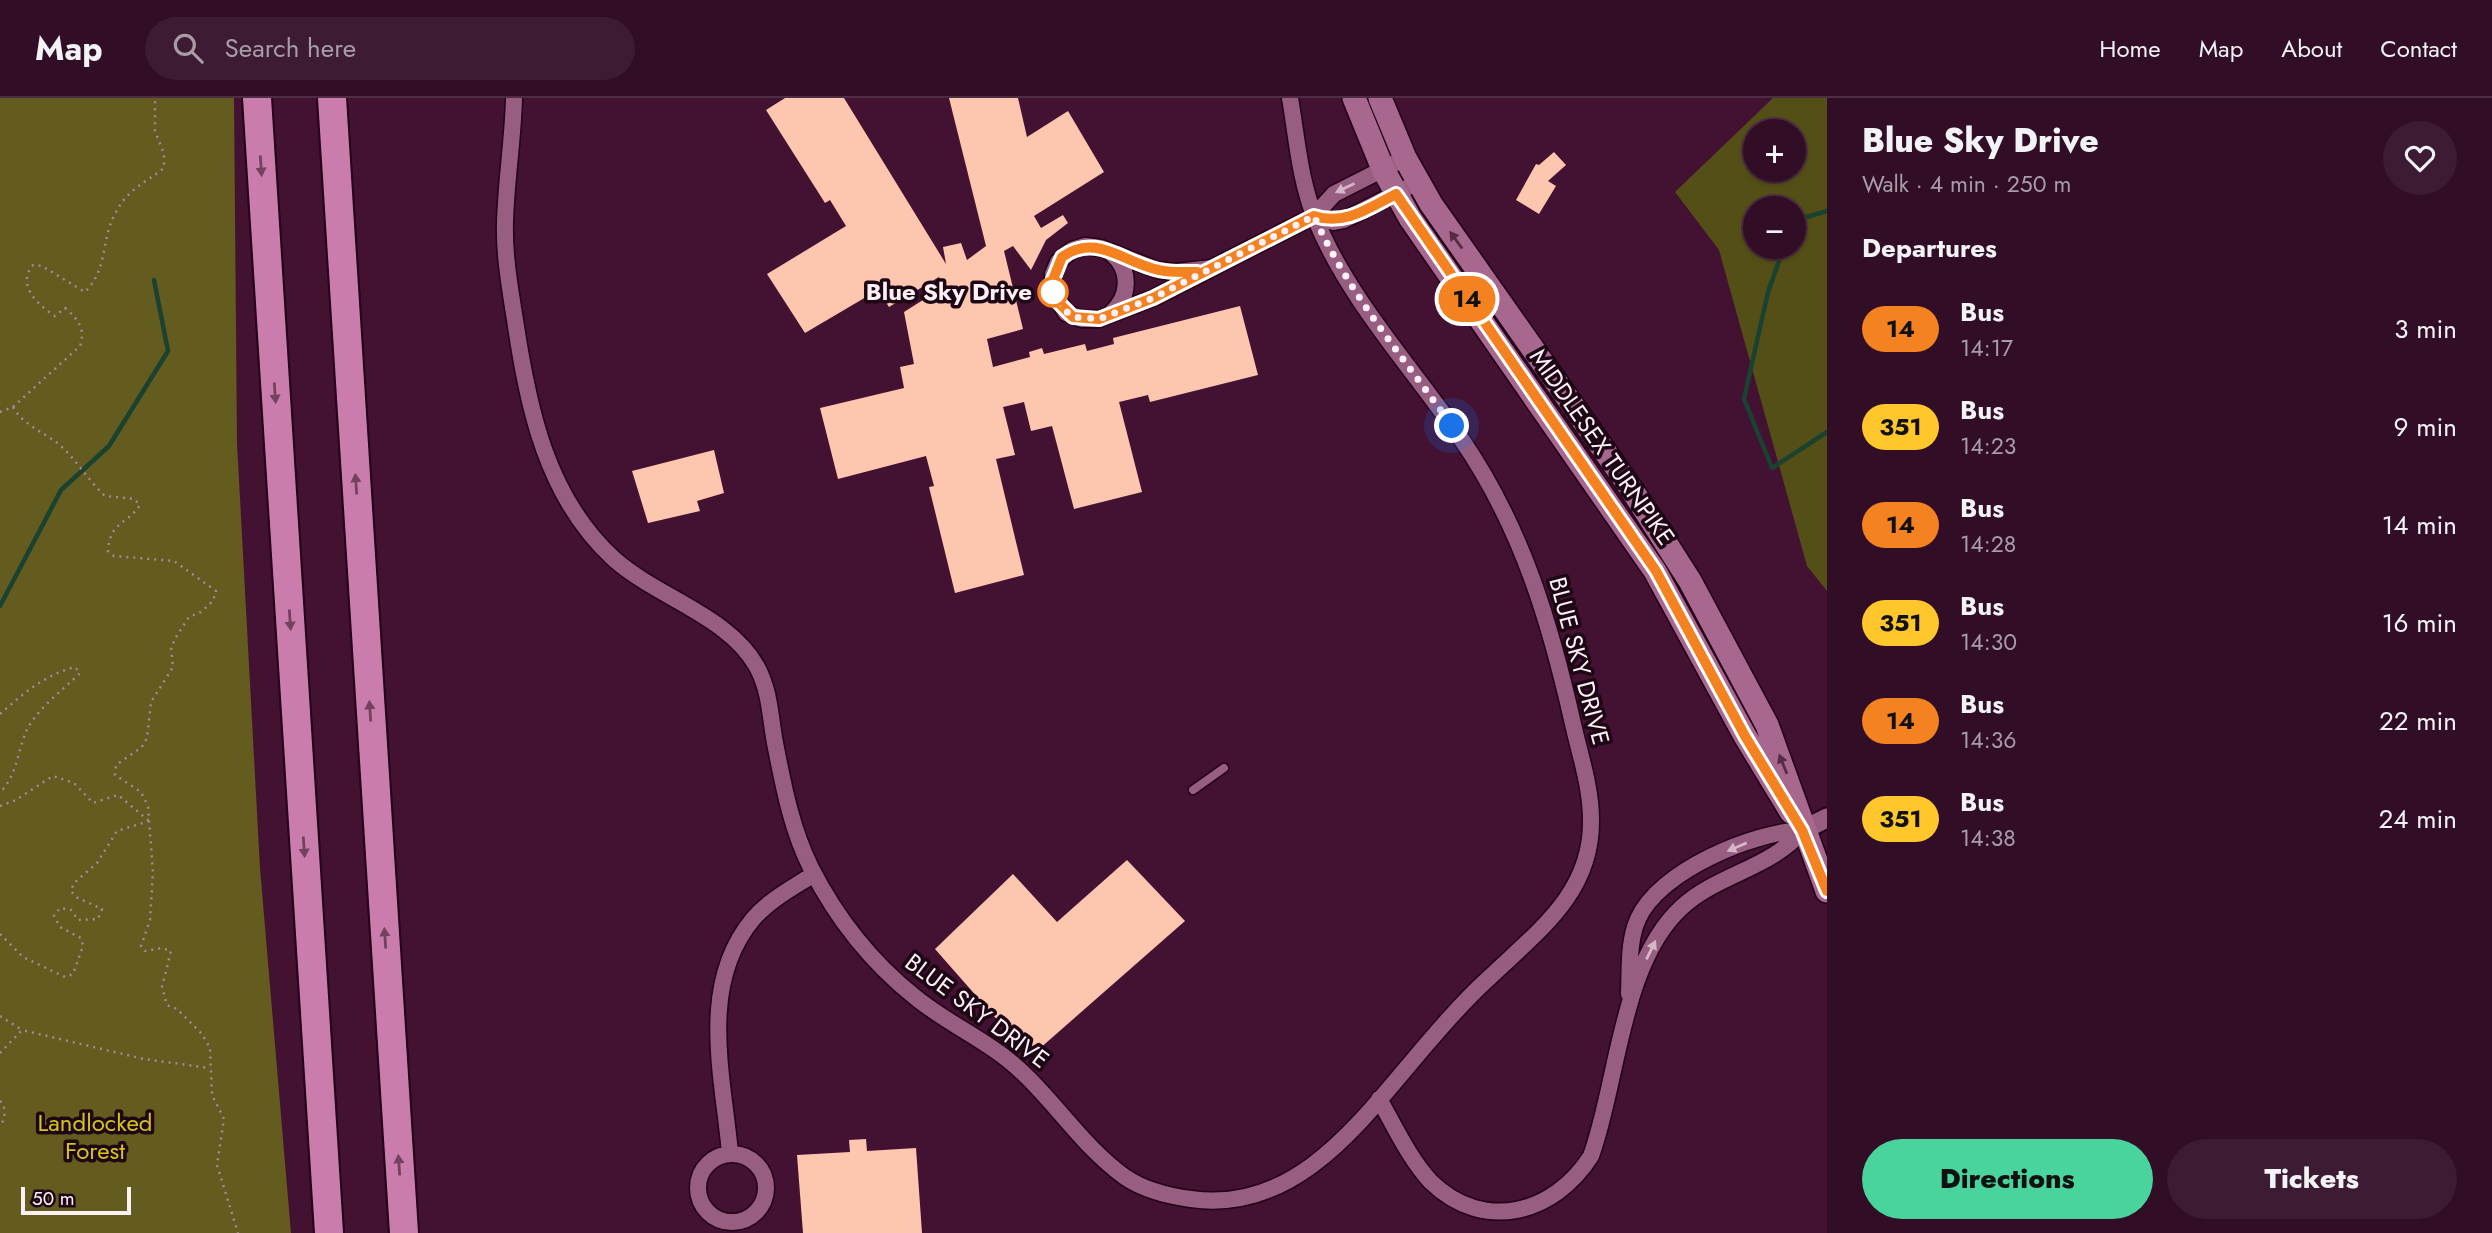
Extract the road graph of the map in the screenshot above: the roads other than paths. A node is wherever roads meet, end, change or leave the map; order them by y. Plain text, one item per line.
1 (257, 98) edge
2 (332, 98) edge
3 (514, 98) edge
4 (1290, 98) edge
5 (1354, 98) edge
6 (1380, 98) edge
7 (1405, 158) junction
8 (1383, 169) junction
9 (1418, 182) junction
10 (1396, 194) junction
11 (1314, 216) junction
12 (1107, 250) junction
13 (1212, 268) junction
14 (1099, 319) junction
15 (1224, 768) dead end
16 (1193, 790) dead end
17 (1827, 818) edge
18 (1802, 830) junction
19 (814, 874) junction
20 (1827, 891) edge
21 (1627, 1013) junction
22 (1379, 1099) junction
23 (730, 1153) junction
24 (735, 1227) edge
25 (329, 1233) edge
26 (404, 1233) edge

1 -> 25 highway
26 -> 2 highway
3 - 19 street, BLUE SKY DRIVE
4 - 11 street, BLUE SKY DRIVE
5 - 8 main road, MIDDLESEX TURNPIKE
6 - 7 main road, MIDDLESEX TURNPIKE
7 - 8 street
7 - 9 main road, MIDDLESEX TURNPIKE
8 - 10 main road, MIDDLESEX TURNPIKE
8 -> 11 street
9 - 10 street
18 -> 9 main road, MIDDLESEX TURNPIKE
10 - 11 street
10 - 18 main road, MIDDLESEX TURNPIKE
11 - 13 street
11 - 22 street, BLUE SKY DRIVE
12 - 13 street
12 - 14 street
12 - 14 street
13 - 14 street
15 - 16 lane
17 - 18 street
18 - 20 main road, MIDDLESEX TURNPIKE
21 -> 18 street
18 -> 21 street
19 - 22 street, BLUE SKY DRIVE
19 - 23 street
21 - 22 street
23 - 24 street
23 - 24 street

